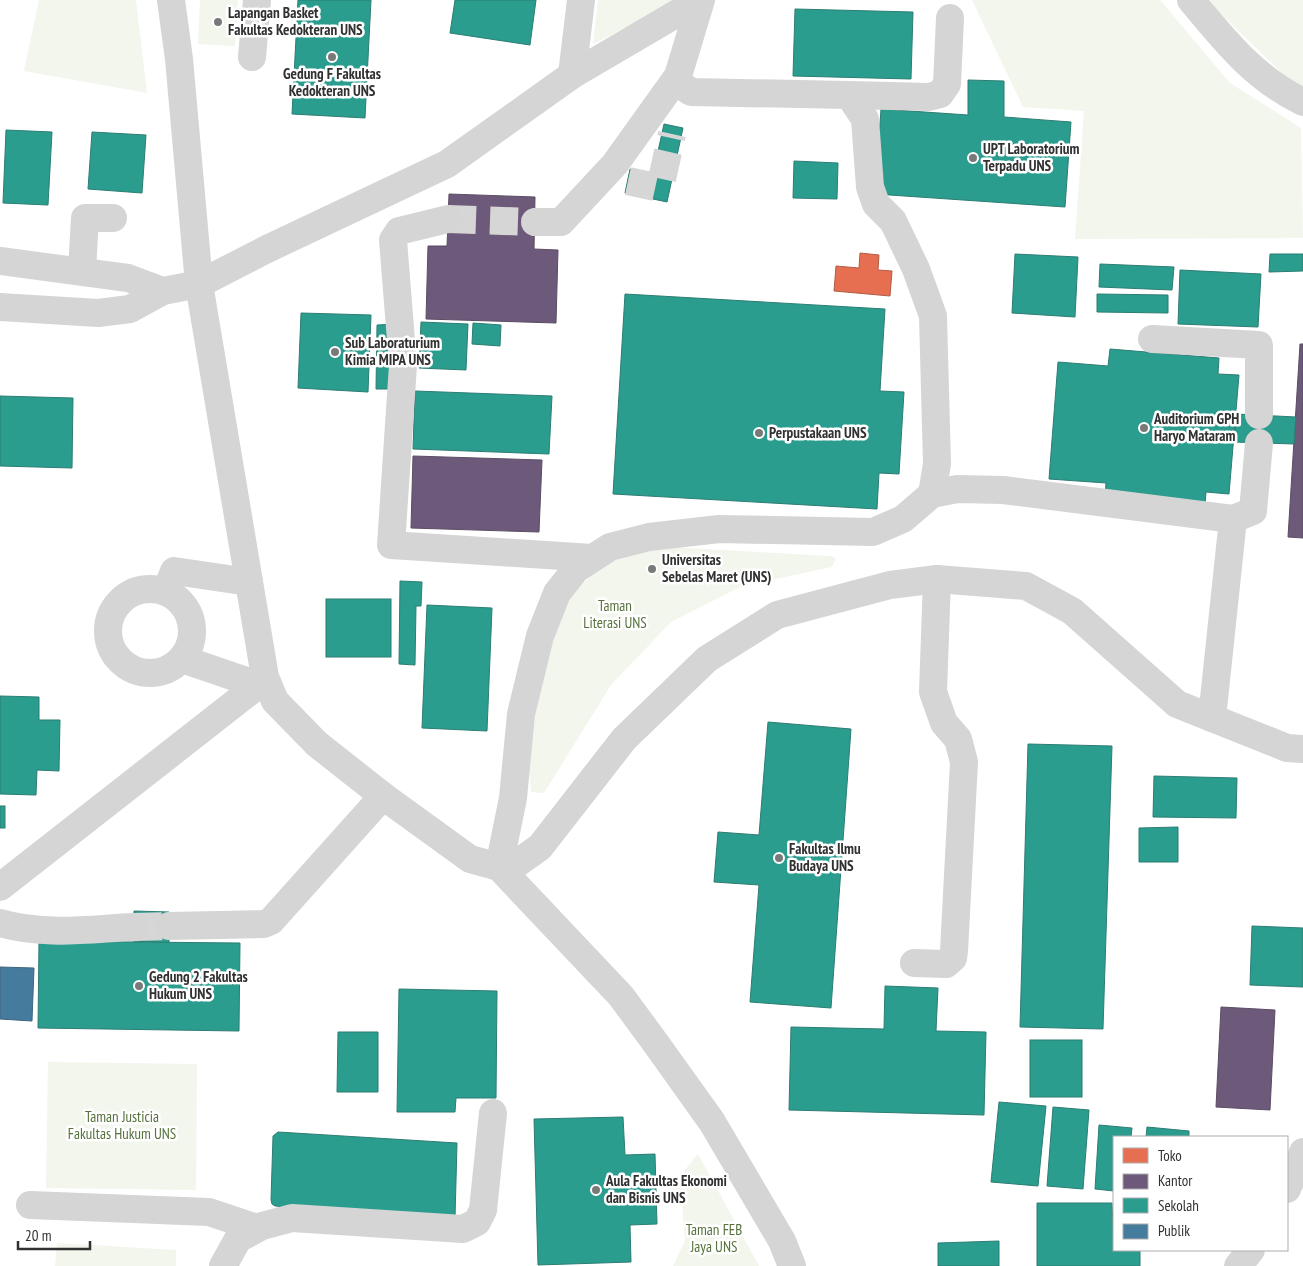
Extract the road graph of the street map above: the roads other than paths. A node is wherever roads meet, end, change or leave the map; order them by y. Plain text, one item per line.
1 (171, 0) edge
2 (256, 0) edge
3 (581, 0) edge
4 (701, 0) edge
5 (1191, 0) edge
6 (950, 18) dead end
7 (252, 57) dead end
8 (572, 76) junction
9 (678, 76) junction
10 (849, 95) junction
11 (1303, 102) edge
12 (113, 218) dead end
13 (448, 220) tunnel mouth
14 (535, 222) tunnel mouth
15 (0, 261) edge
16 (82, 271) junction
17 (199, 284) junction
18 (162, 291) junction
19 (0, 307) edge
20 (1152, 339) dead end
21 (1260, 415) dead end
22 (1259, 443) dead end
23 (932, 494) junction
24 (1233, 519) junction
25 (592, 558) junction
26 (938, 579) junction
27 (249, 582) junction
28 (166, 592) junction
29 (182, 659) junction
30 (261, 681) junction
31 (1212, 718) junction
32 (1303, 749) edge
33 (383, 796) junction
34 (500, 867) junction
35 (0, 887) edge
36 (0, 923) edge
37 (169, 926) tunnel mouth
38 (134, 927) tunnel mouth
39 (914, 963) dead end
40 (493, 1113) dead end
41 (1303, 1152) edge
42 (1288, 1187) edge
43 (30, 1205) dead end
44 (257, 1228) junction
45 (1250, 1251) edge
46 (223, 1266) edge
47 (792, 1266) edge
48 (1238, 1266) edge

1 - 17 lane
2 - 7 lane
3 - 8 lane
4 - 8 lane
4 - 9 lane
5 - 11 lane
6 - 10 lane
8 - 17 lane
9 - 10 lane
9 - 14 lane
10 - 23 lane
12 - 16 lane
13 - 25 lane
15 - 16 lane
16 - 18 lane
17 - 18 lane
17 - 27 lane
18 - 19 lane
20 - 21 lane
22 - 24 lane
23 - 24 lane
23 - 25 lane
24 - 31 lane
25 - 34 lane
26 - 31 lane
26 - 34 lane
26 - 39 lane
27 - 28 lane
27 - 30 lane
28 - 29 lane
28 - 29 lane
29 - 30 lane
30 - 33 lane
30 - 35 lane
31 - 32 lane
33 - 34 lane
33 - 37 lane
34 - 47 lane
36 - 38 lane
40 - 44 lane
41 - 42 lane
43 - 44 lane
44 - 46 lane
45 - 48 lane

